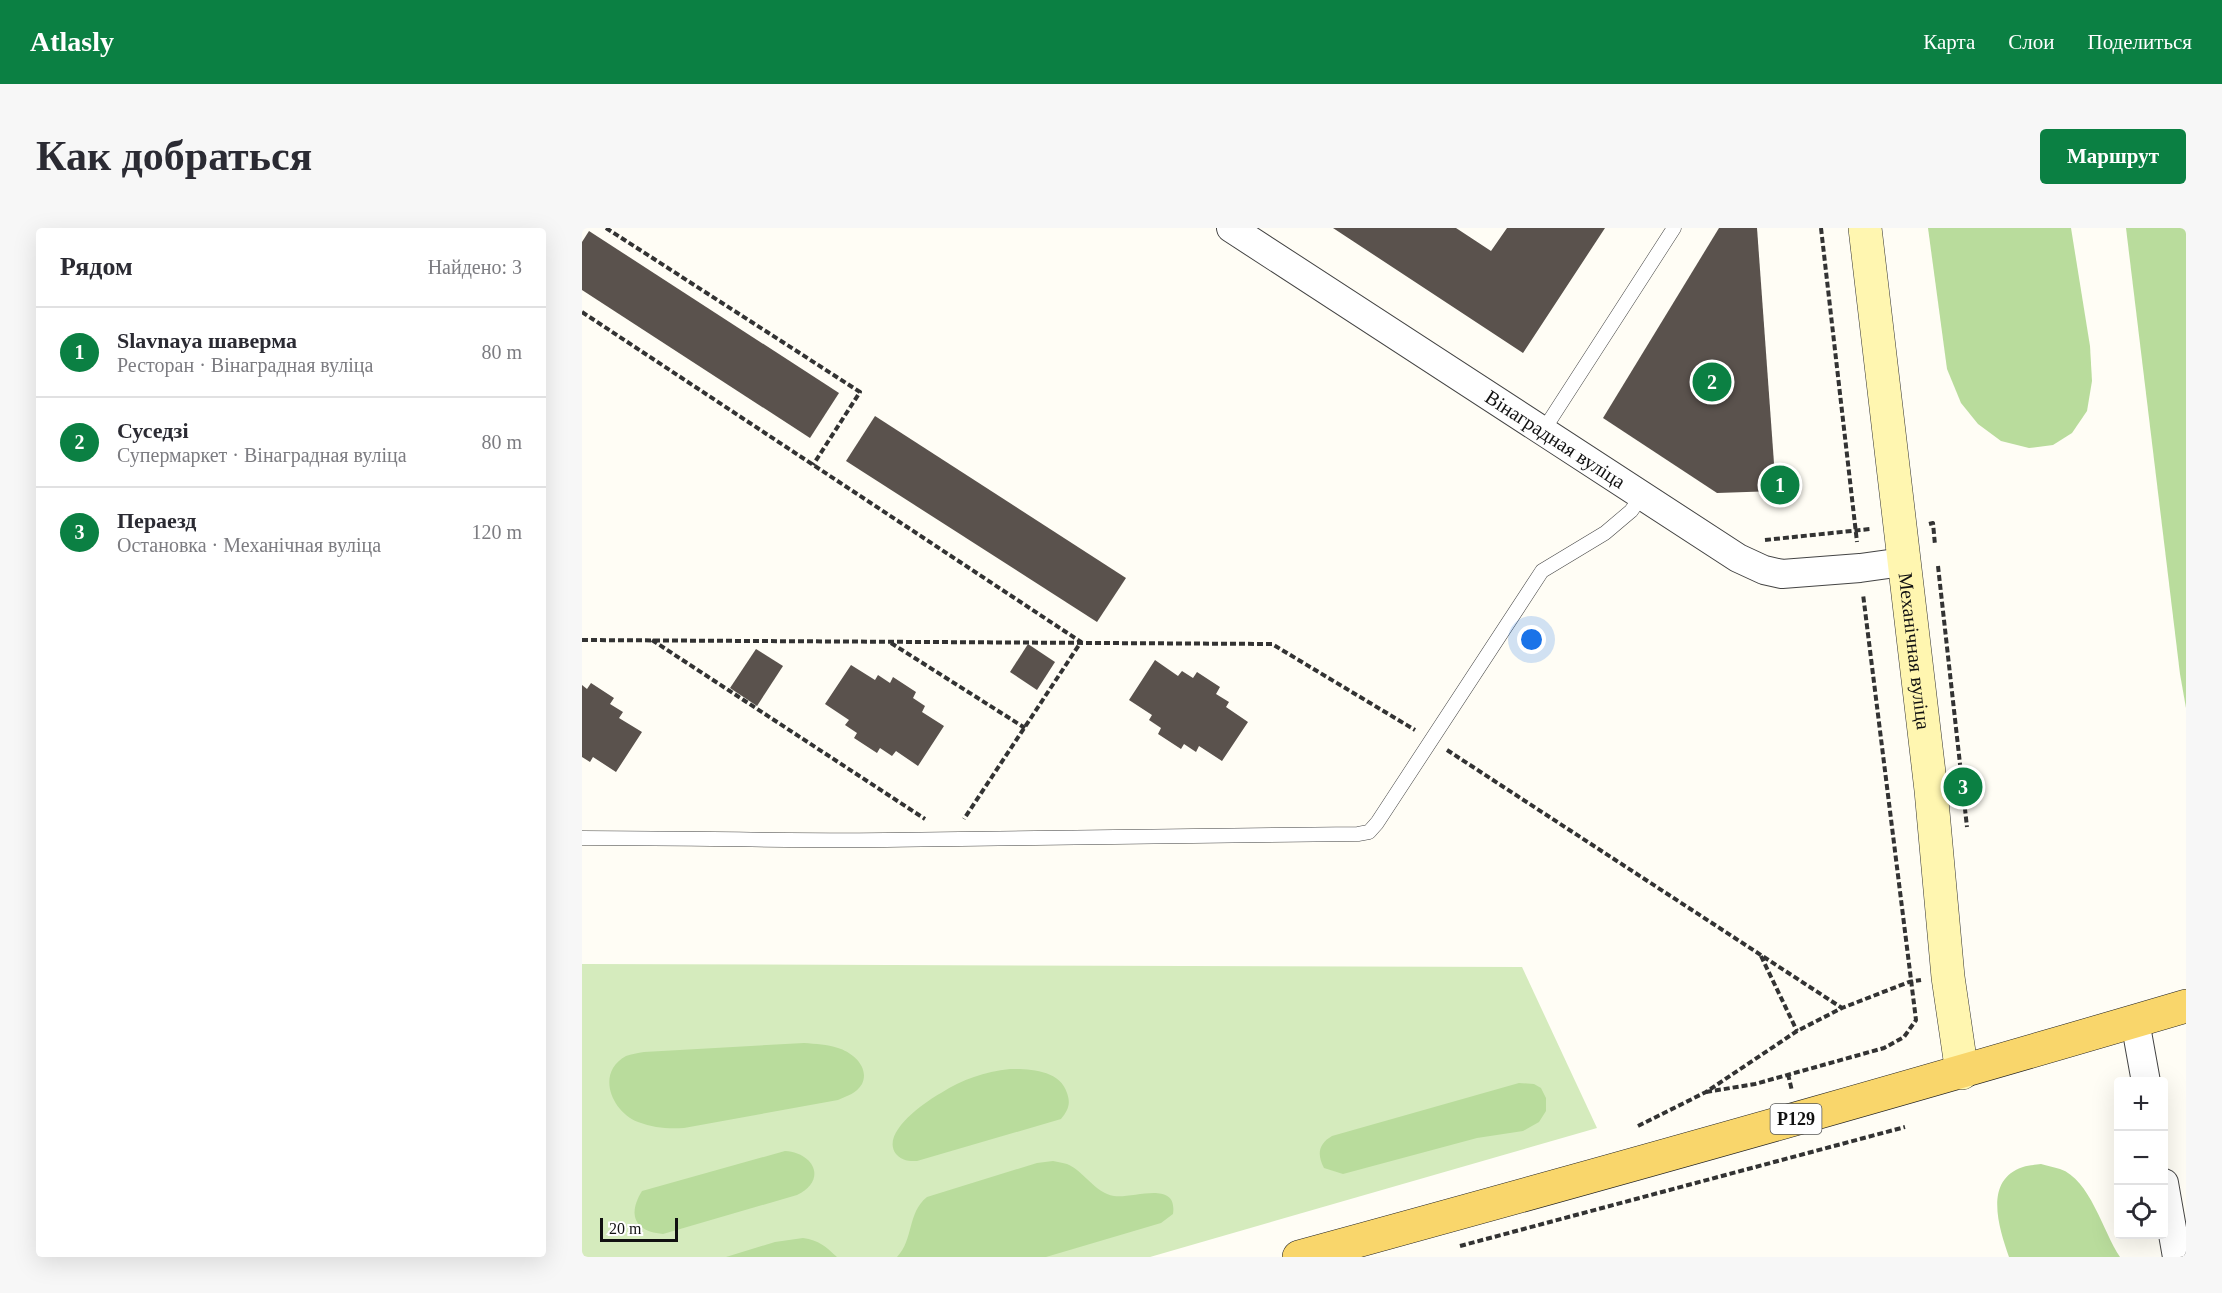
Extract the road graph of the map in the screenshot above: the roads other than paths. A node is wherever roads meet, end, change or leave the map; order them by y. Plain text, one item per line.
1 (1231, 228) edge
2 (1674, 228) edge
3 (1865, 228) edge
4 (1543, 431) junction
5 (1642, 496) junction
6 (1903, 562) junction
7 (582, 838) edge
8 (2186, 1006) edge
9 (2135, 1021) junction
10 (1962, 1073) junction
11 (2145, 1077) edge
12 (2163, 1185) edge
13 (1299, 1257) edge
14 (2177, 1257) edge

1 - 4 street, Вінаградная вуліца
2 - 4 lane
3 - 6 street, Механічная вуліца
4 - 5 street, Вінаградная вуліца
5 - 6 street, Вінаградная вуліца
5 - 7 lane
6 - 10 street, Механічная вуліца
8 - 9 main road, Р129
9 - 10 main road, Р129
9 - 11 street
10 - 13 main road, Р129
12 - 14 street

